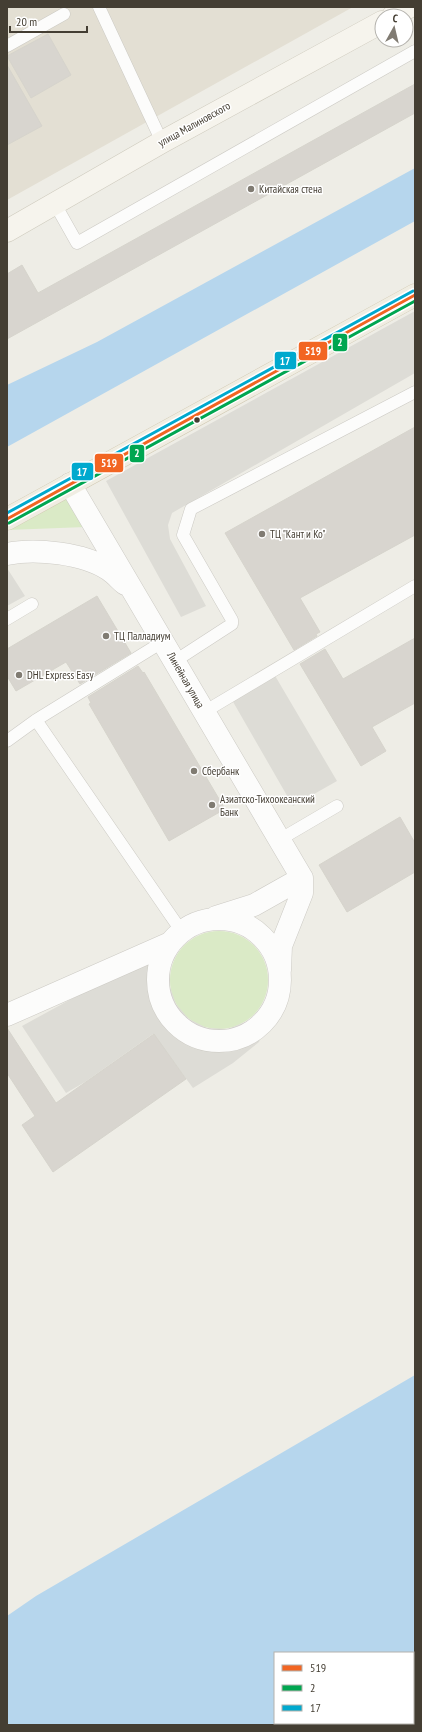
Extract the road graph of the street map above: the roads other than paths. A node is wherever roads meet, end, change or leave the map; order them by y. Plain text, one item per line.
1 (99, 7) edge
2 (64, 14) dead end
3 (374, 26) edge
4 (7, 46) edge
5 (415, 51) edge
6 (162, 142) junction
7 (54, 204) junction
8 (7, 230) edge
9 (415, 295) edge
10 (415, 392) edge
11 (70, 484) junction
12 (7, 519) edge
13 (7, 554) edge
14 (415, 586) edge
15 (135, 592) junction
16 (32, 604) dead end
17 (7, 619) edge
18 (164, 641) junction
19 (175, 661) junction
20 (204, 712) junction
21 (36, 720) junction
22 (7, 741) edge
23 (337, 806) dead end
24 (279, 840) junction
25 (302, 878) junction
26 (207, 920) junction
27 (176, 938) junction
28 (280, 973) junction
29 (7, 1015) edge

1 - 6 lane
2 - 4 lane
3 - 6 main road, улица Малиновского
5 - 7 lane
6 - 7 main road, улица Малиновского
7 - 8 main road, улица Малиновского
9 - 11 main road
10 - 19 lane
11 - 12 main road
11 - 15 street, Линейная улица
13 - 15 street
14 - 20 lane
15 - 18 street, Линейная улица
16 - 17 lane
18 - 19 street, Линейная улица
18 - 21 lane
19 - 20 street, Линейная улица
20 - 24 street, Линейная улица
21 - 22 lane
21 - 27 lane
23 - 24 lane
24 - 25 street, Линейная улица
25 - 26 street
25 - 28 street
26 - 27 street
26 - 28 street
27 - 28 street
27 - 29 street

